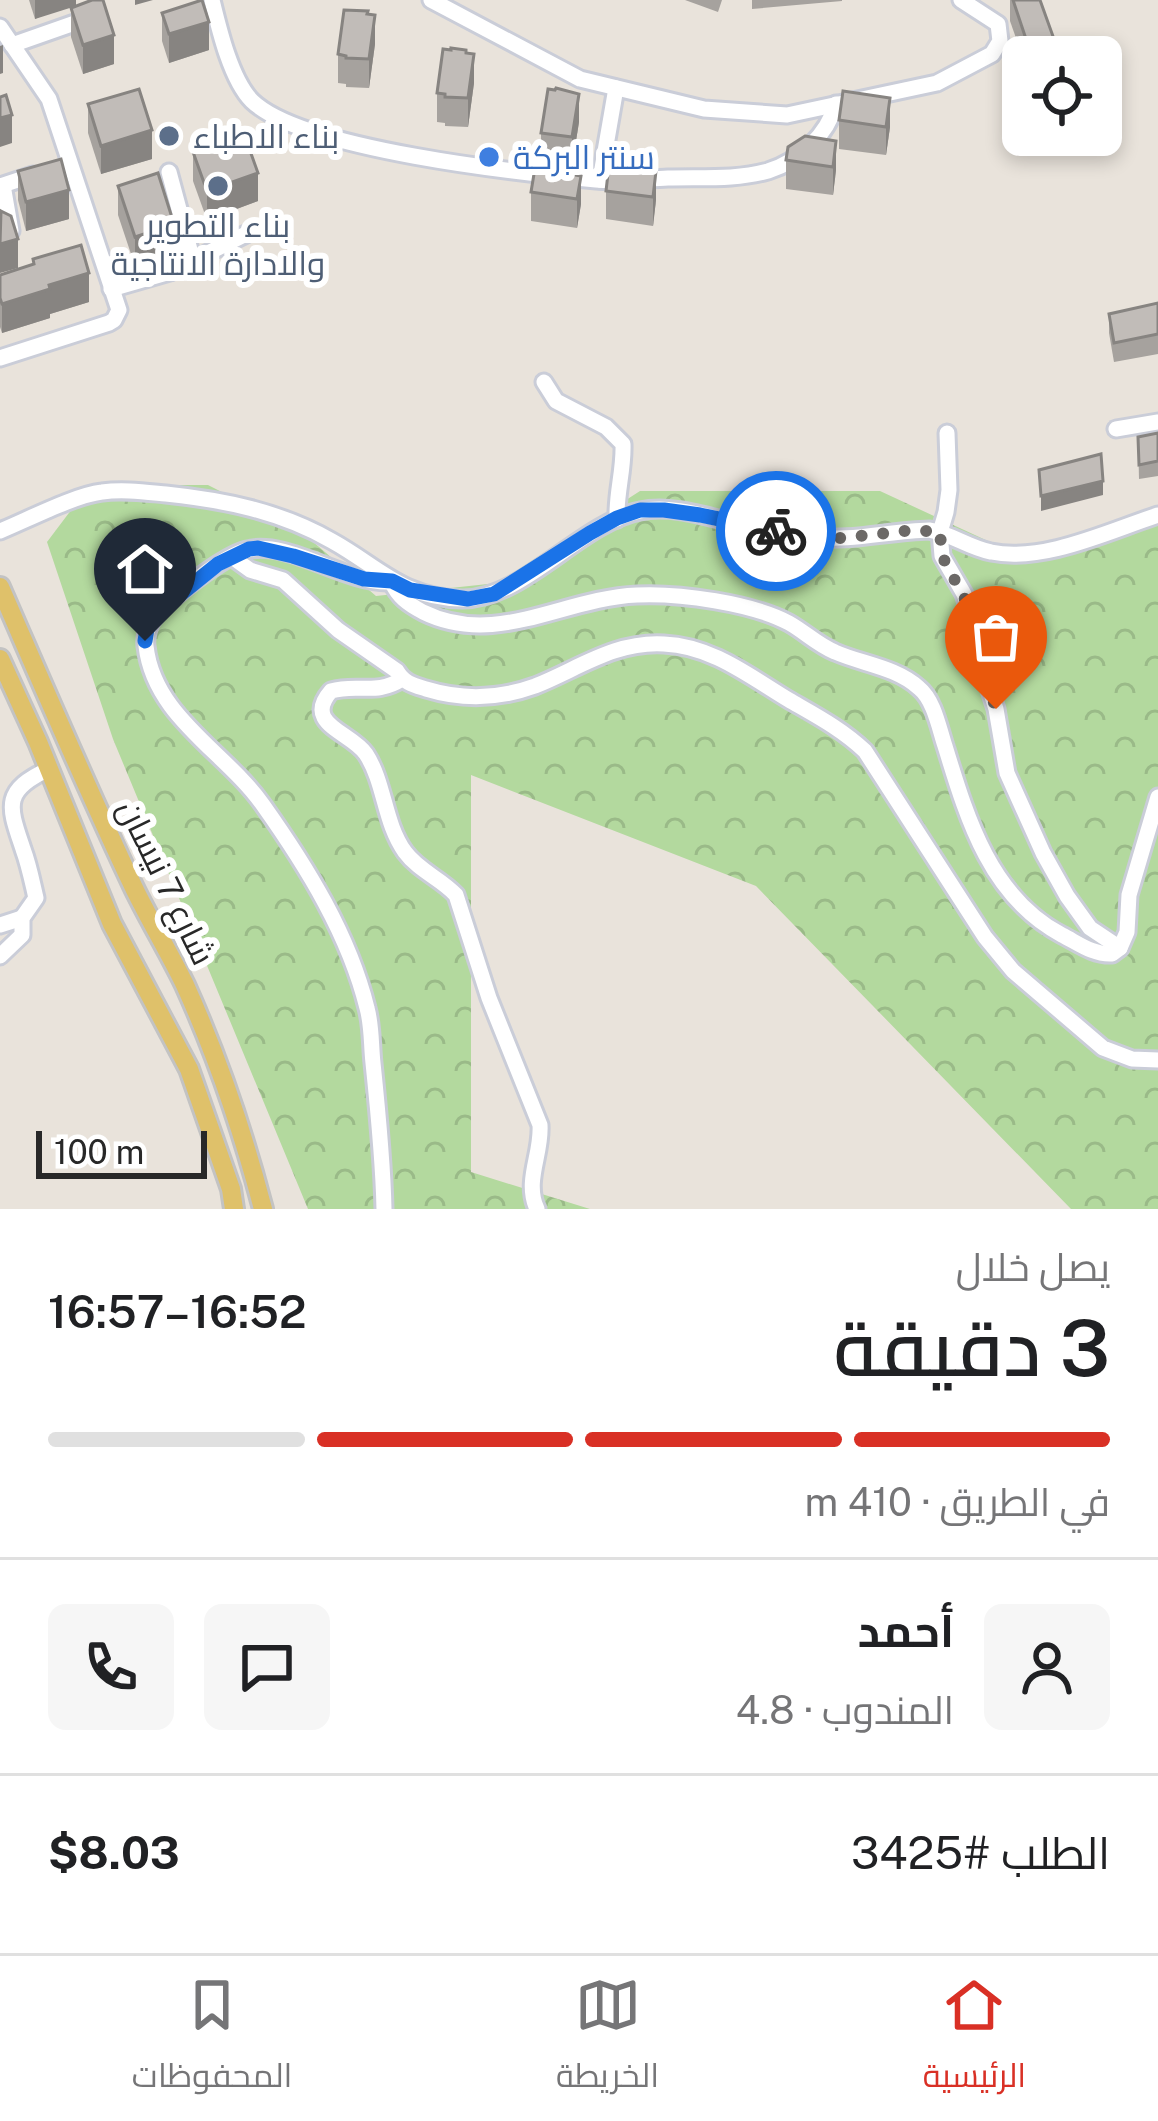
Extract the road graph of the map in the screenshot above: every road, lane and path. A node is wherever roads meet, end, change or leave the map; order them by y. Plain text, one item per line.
1 (212, 0) edge
2 (431, 0) edge
3 (961, 0) edge
4 (86, 19) edge
5 (0, 27) edge
6 (12, 45) junction
7 (616, 88) junction
8 (836, 104) junction
9 (70, 163) junction
10 (170, 172) dead end
11 (600, 180) junction
12 (11, 232) edge
13 (246, 234) dead end
14 (194, 261) junction
15 (111, 289) junction
16 (0, 358) edge
17 (544, 382) dead end
18 (1158, 422) edge
19 (1116, 429) dead end
20 (947, 434) dead end
21 (1158, 514) edge
22 (617, 518) junction
23 (0, 531) edge
24 (940, 532) junction
25 (232, 557) junction
26 (392, 581) junction
27 (0, 587) edge
28 (0, 659) edge
29 (402, 679) junction
30 (49, 769) junction
31 (1158, 797) edge
32 (22, 918) junction
33 (0, 925) edge
34 (1120, 948) junction
35 (0, 956) edge
36 (1158, 1060) edge
37 (234, 1209) edge
38 (263, 1209) edge
39 (384, 1209) edge
40 (537, 1209) edge

1 - 11 street
2 - 7 street
3 - 8 street
4 - 6 street
5 - 6 street
6 - 9 street
7 - 8 street
7 - 11 street
8 - 11 street
9 - 12 street
9 - 15 street
10 - 14 street
13 - 14 street
14 - 15 street
15 - 16 street
17 - 22 street
18 - 19 street
20 - 24 street
21 - 24 street
22 - 24 street
22 - 26 street
23 - 26 street
24 - 34 street
25 - 26 street
25 - 29 street
25 - 39 street
26 - 34 street
27 - 38 main road, شارع 7 نيسان
28 - 30 main road, شارع 7 نيسان
29 - 36 street
29 - 40 street
30 - 32 street
30 - 37 main road, شارع 7 نيسان
31 - 34 street
32 - 33 street
32 - 35 street

